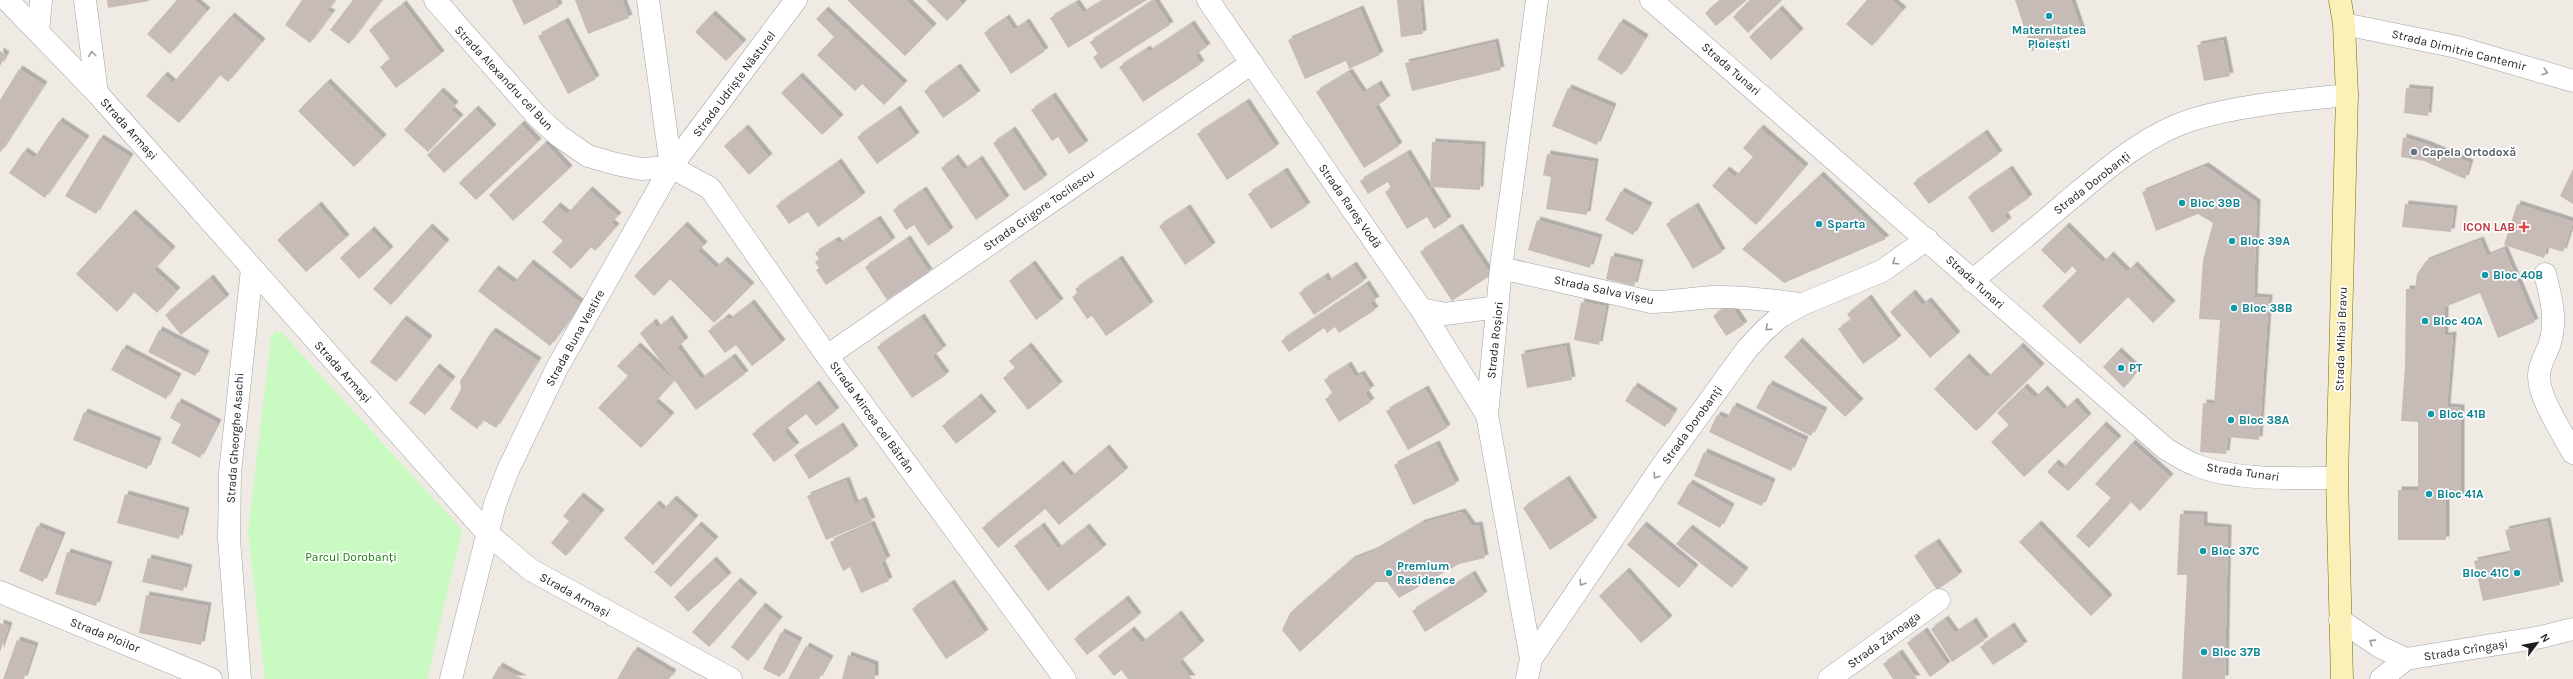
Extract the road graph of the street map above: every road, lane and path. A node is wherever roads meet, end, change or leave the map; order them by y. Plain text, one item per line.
1 (7, 0) edge
2 (40, 0) edge
3 (85, 0) edge
4 (435, 0) edge
5 (648, 0) edge
6 (796, 0) edge
7 (1208, 0) edge
8 (1537, 0) edge
9 (1651, 0) edge
10 (2340, 0) edge
11 (2344, 24) junction
12 (38, 32) junction
13 (1252, 63) junction
14 (2573, 81) edge
15 (97, 93) junction
16 (2347, 95) junction
17 (671, 167) junction
18 (1927, 239) junction
19 (1501, 268) junction
20 (252, 269) junction
21 (2545, 274) dead end
22 (1972, 281) junction
23 (1803, 304) junction
24 (1498, 307) junction
25 (1421, 309) junction
26 (827, 356) junction
27 (1487, 415) junction
28 (2573, 452) edge
29 (2337, 478) junction
30 (487, 533) junction
31 (0, 592) edge
32 (1939, 600) dead end
33 (2340, 620) junction
34 (2573, 629) edge
35 (2406, 659) junction
36 (1529, 669) edge
37 (211, 679) edge
38 (240, 679) edge
39 (451, 679) edge
40 (731, 679) edge
41 (1065, 679) edge
42 (1539, 679) edge
43 (1829, 679) edge
44 (2342, 679) edge
45 (2381, 679) edge

1 - 12 street, Strada Armași
2 - 12 street
15 -> 3 street
4 - 17 street, Strada Alexandru cel Bun
5 - 17 street
6 - 17 street, Strada Udriște Năsturel
7 - 13 street, Strada Rareș Vodă
8 - 19 street, Strada Roșiori
9 - 18 street, Strada Tunari
10 - 11 main road, Strada Mihai Bravu
11 -> 14 street, Strada Dimitrie Cantemir
11 - 16 main road, Strada Mihai Bravu
12 - 15 street, Strada Armași
13 - 25 street, Strada Rareș Vodă
13 - 26 street, Strada Grigore Tocilescu
15 - 20 street, Strada Armași
16 - 22 street, Strada Dorobanți
16 - 29 main road, Strada Mihai Bravu
17 - 26 street, Strada Mircea cel Bătrân
17 - 30 street, Strada Buna Vestire
18 - 22 street, Strada Tunari
18 -> 23 street, Strada Dorobanți
19 - 23 street, Strada Salva Vișeu
19 - 24 street, Strada Roșiori
20 - 30 street, Strada Armași
20 - 38 street, Strada Gheorghe Asachi
21 - 28 street
22 - 29 street, Strada Tunari
23 -> 36 street, Strada Dorobanți
24 - 25 street
24 - 27 street, Strada Roșiori
25 - 27 street, Strada Rareș Vodă
26 - 41 street, Strada Mircea cel Bătrân
27 - 36 street, Strada Roșiori
29 - 33 main road, Strada Mihai Bravu
30 - 39 street, Strada Buna Vestire
30 - 40 street, Strada Armași
31 - 37 street, Strada Ploilor
32 - 43 street, Strada Zănoaga
35 -> 33 street, Strada Crîngași
33 - 44 main road, Strada Mihai Bravu
34 - 35 street, Strada Crîngași
35 - 45 street, Strada Crîngași
36 - 42 street

